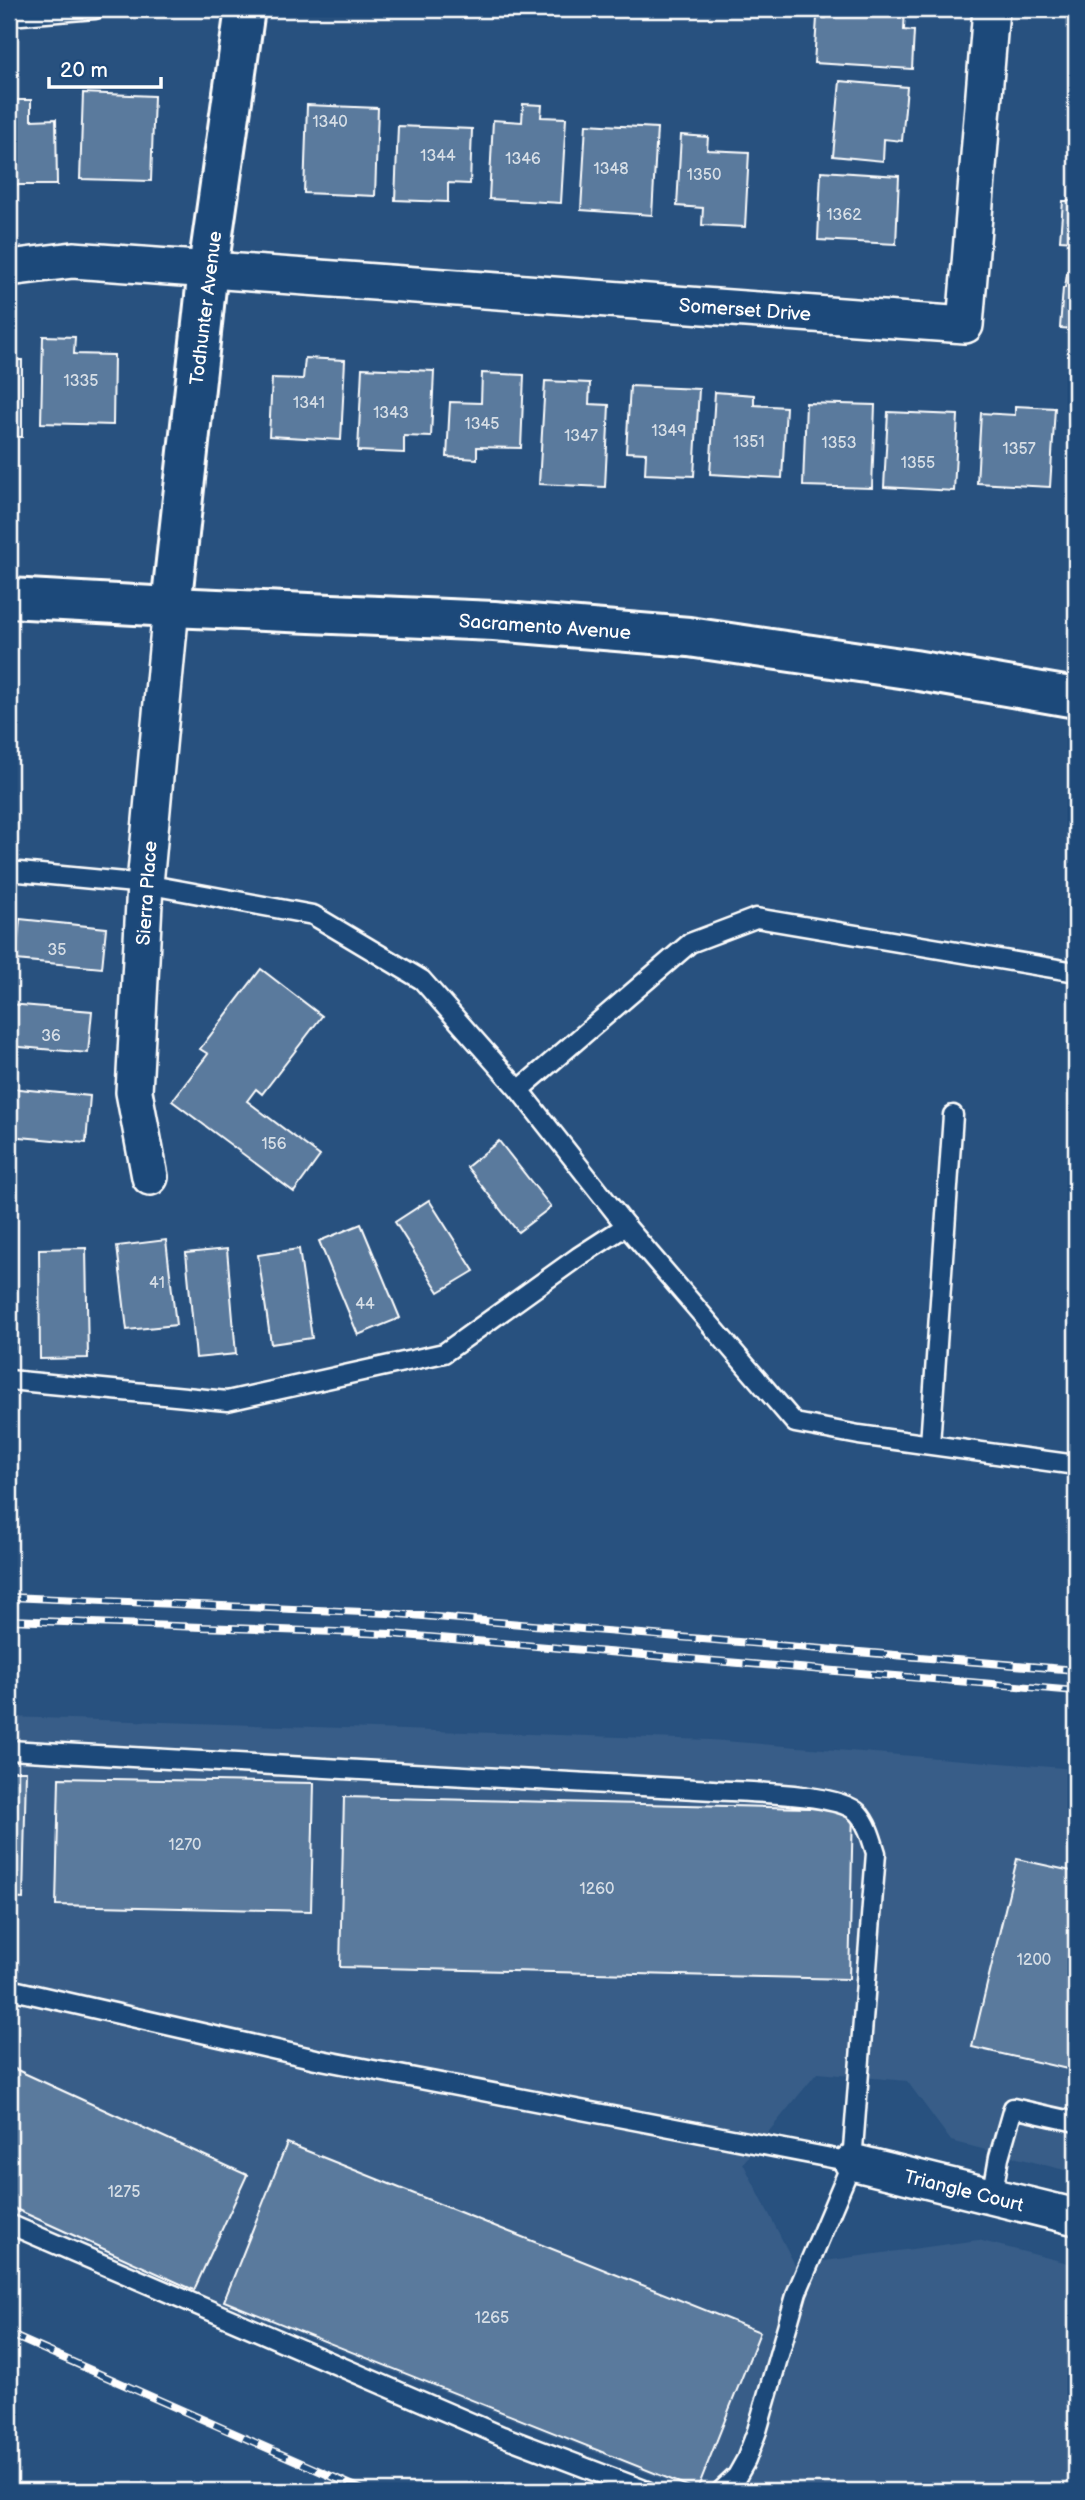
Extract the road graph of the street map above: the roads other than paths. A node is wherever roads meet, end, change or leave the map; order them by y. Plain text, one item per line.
1 (95, 9) edge
2 (991, 9) edge
3 (241, 11) edge
4 (9, 16) edge
5 (9, 268) edge
6 (208, 269) junction
7 (9, 598) edge
8 (171, 607) junction
9 (1076, 698) edge
10 (9, 871) edge
11 (145, 884) junction
12 (1076, 972) edge
13 (519, 1090) junction
14 (953, 1115) dead end
15 (150, 1177) dead end
16 (626, 1226) junction
17 (9, 1380) edge
18 (930, 1444) junction
19 (1076, 1465) edge
20 (9, 1750) edge
21 (9, 1989) edge
22 (1076, 2122) edge
23 (852, 2162) junction
24 (992, 2197) junction
25 (1076, 2217) edge
26 (9, 2224) edge
27 (647, 2491) edge
28 (721, 2491) edge

1 - 4 lane
2 - 6 street, Somerset Drive
3 - 6 main road, Todhunter Avenue
5 - 6 street
6 - 8 main road, Todhunter Avenue
7 - 8 main road, Sacramento Avenue
8 - 9 main road, Sacramento Avenue
8 - 11 street, Sierra Place
10 - 11 lane
11 - 13 lane
11 - 15 street, Sierra Place
12 - 13 lane
13 - 16 lane
14 - 18 lane
16 - 17 lane
16 - 18 lane
18 - 19 lane
20 - 23 lane
21 - 23 lane
22 - 24 lane
23 - 24 street, Triangle Court
23 - 28 lane
24 - 25 street, Triangle Court
26 - 27 lane

